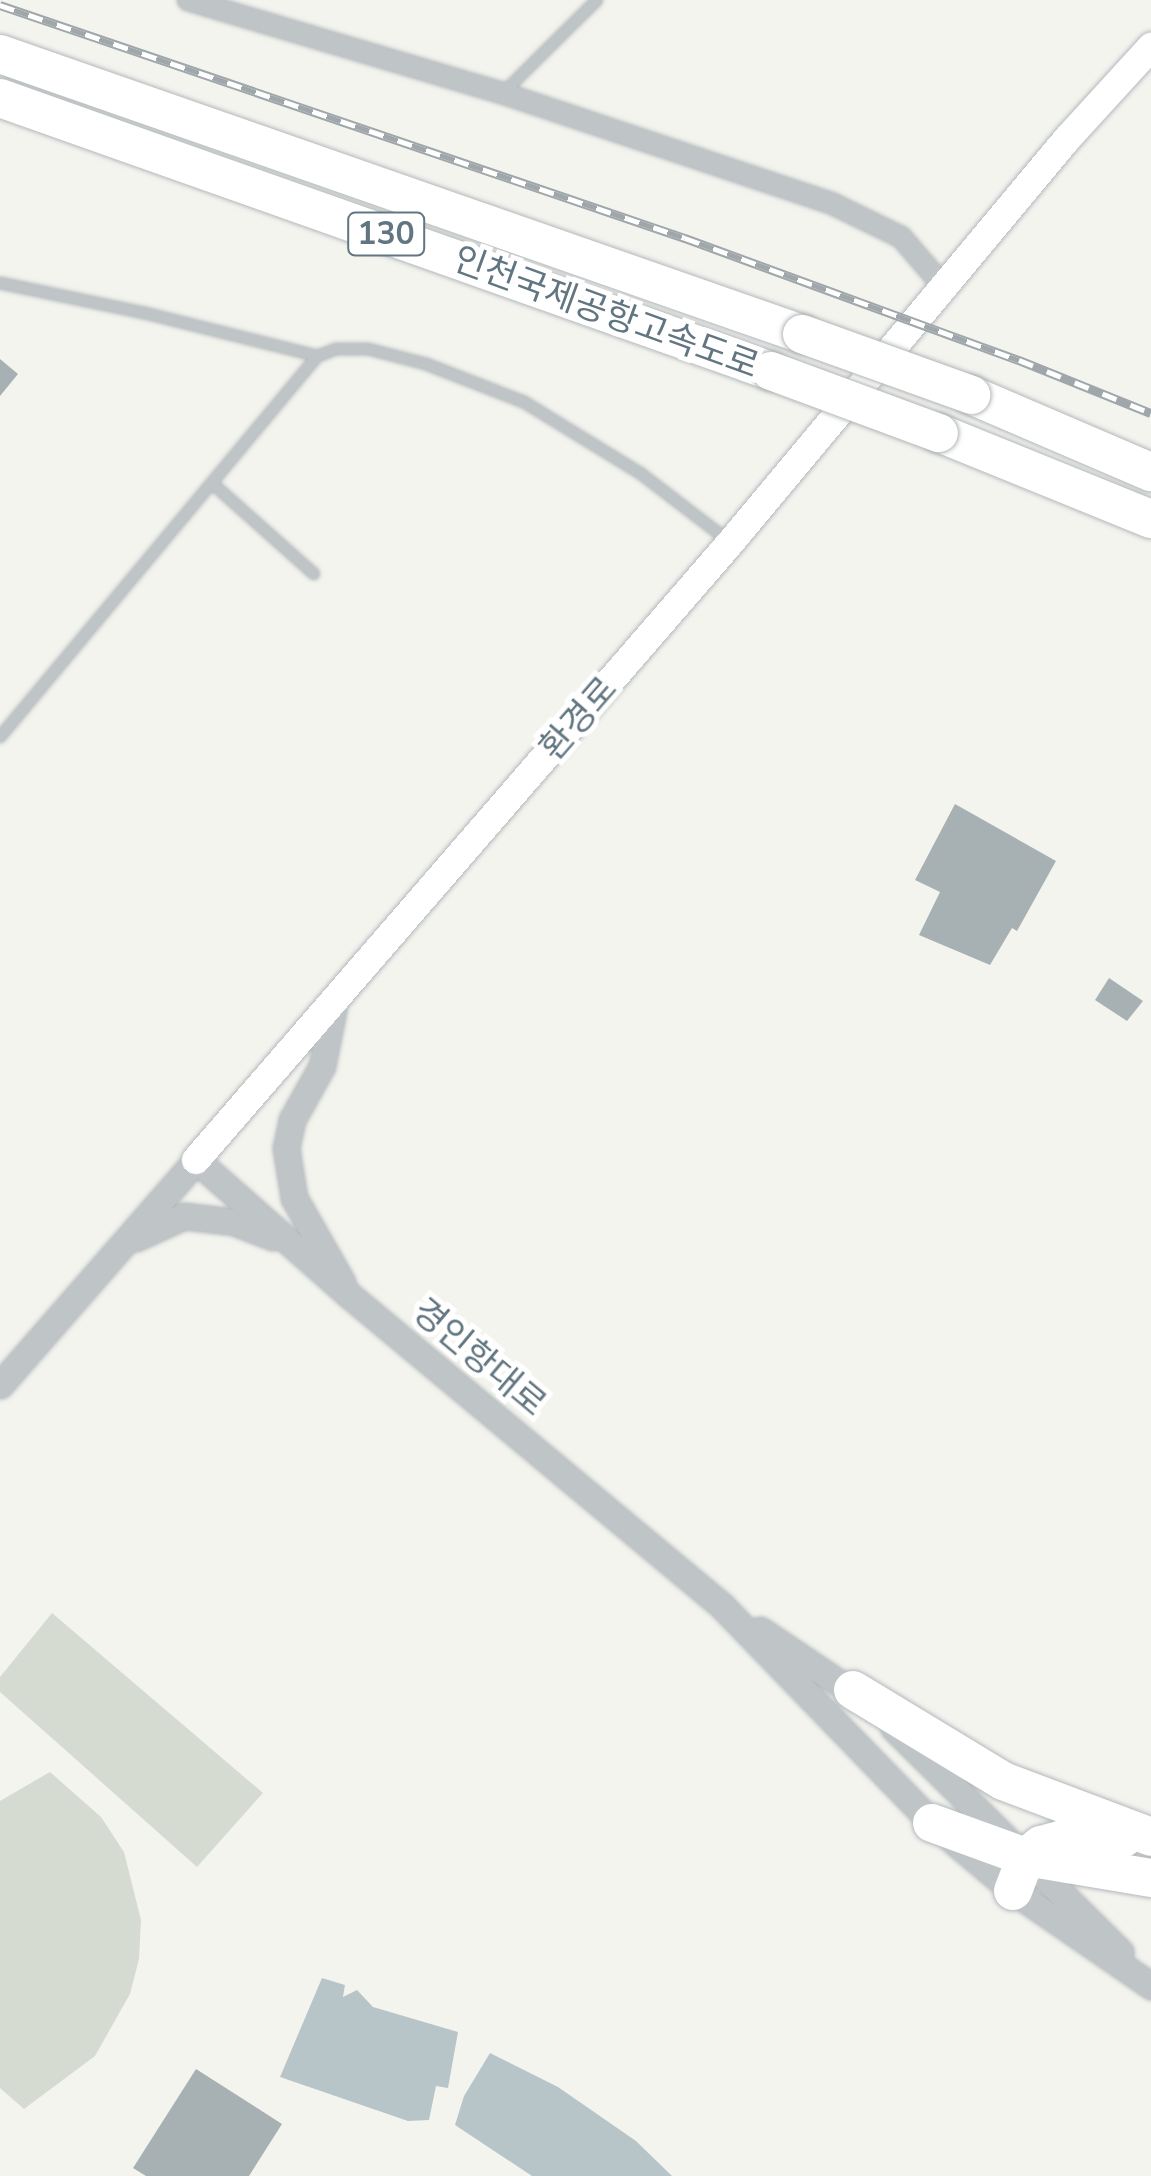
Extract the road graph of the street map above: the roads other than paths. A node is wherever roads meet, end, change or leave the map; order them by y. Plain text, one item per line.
1 (188, 0) edge
2 (597, 0) edge
3 (1151, 47) edge
4 (0, 54) edge
5 (502, 93) junction
6 (0, 98) edge
7 (0, 283) edge
8 (945, 288) junction
9 (318, 356) junction
10 (1151, 472) edge
11 (213, 484) junction
12 (1151, 519) edge
13 (731, 542) junction
14 (314, 574) dead end
15 (0, 737) edge
16 (334, 1005) junction
17 (196, 1160) junction
18 (286, 1242) junction
19 (85, 1285) junction
20 (348, 1295) junction
21 (0, 1385) edge
22 (722, 1606) junction
23 (854, 1690) junction
24 (932, 1823) joint
25 (1151, 1838) edge
26 (1020, 1874) junction
27 (1151, 1878) edge
28 (1151, 1983) edge

1 - 5 street
2 - 5 lane
3 - 8 main road, 환경로
4 - 10 highway, 인천국제공항고속도로 / 130, bridge
5 - 8 street
6 - 12 highway, 인천국제공항고속도로 / 130, bridge
7 - 9 lane
8 - 13 main road, 환경로
9 - 11 lane
9 - 13 lane
11 - 14 lane
11 - 15 lane
13 - 16 main road, 환경로
16 - 17 main road, 환경로
16 - 20 street
17 - 18 street, 경인항대로
17 - 19 street, 환경로
18 - 19 street
18 - 20 street, 경인항대로
19 - 21 street, 환경로
20 - 22 street, 경인항대로
22 - 23 street, 경인항대로
22 - 24 street, 경인항대로
23 - 25 highway
23 - 26 street, 경인항대로
24 - 26 highway
25 - 26 highway
26 - 27 highway
26 - 28 street, 경인항대로
26 - 28 street, 경인항대로

